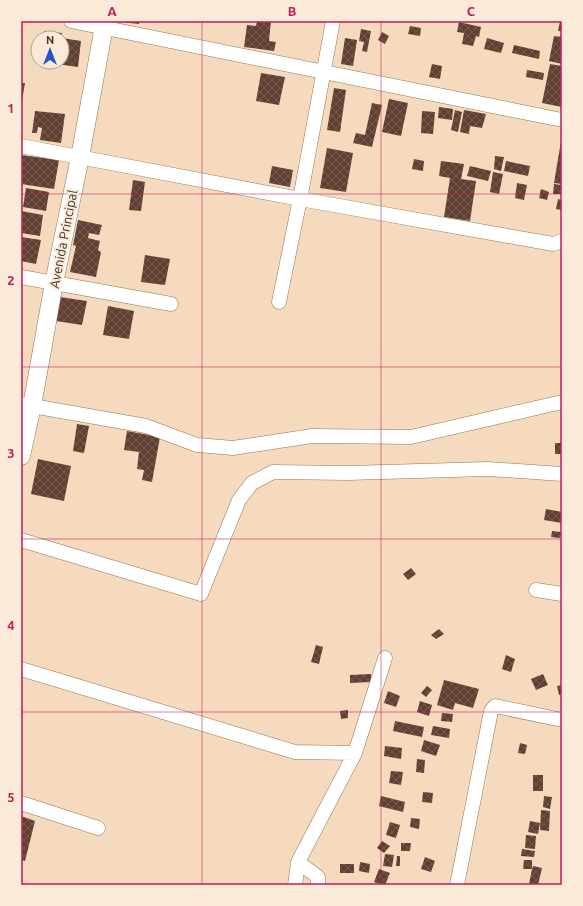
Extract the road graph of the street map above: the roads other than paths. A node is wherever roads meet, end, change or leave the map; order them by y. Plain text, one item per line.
1 (71, 21) edge
2 (333, 21) edge
3 (104, 24) edge
4 (324, 72) junction
5 (562, 120) edge
6 (21, 146) edge
7 (80, 157) junction
8 (300, 199) junction
9 (562, 241) edge
10 (21, 277) edge
11 (54, 283) junction
12 (279, 302) dead end
13 (171, 304) dead end
14 (562, 402) edge
15 (27, 405) edge
16 (21, 456) edge
17 (562, 474) edge
18 (21, 540) edge
19 (536, 590) dead end
20 (562, 594) edge
21 (385, 658) dead end
22 (21, 670) edge
23 (562, 720) edge
24 (355, 753) junction
25 (21, 803) edge
26 (98, 828) dead end
27 (298, 862) junction
28 (295, 885) edge
29 (318, 885) edge
30 (457, 885) edge

1 - 3 street
2 - 4 street
3 - 4 street
3 - 7 street, Avenida Principal
4 - 5 street
4 - 8 street
6 - 7 street
7 - 8 street
7 - 11 street, Avenida Principal
8 - 9 street
8 - 12 street
10 - 11 street
11 - 13 street
11 - 15 street, Avenida Principal
14 - 15 street
15 - 16 street, Avenida Principal
17 - 18 street
19 - 20 street
21 - 24 street
22 - 24 street
23 - 30 street
24 - 27 street
25 - 26 street
27 - 28 street
27 - 29 street

